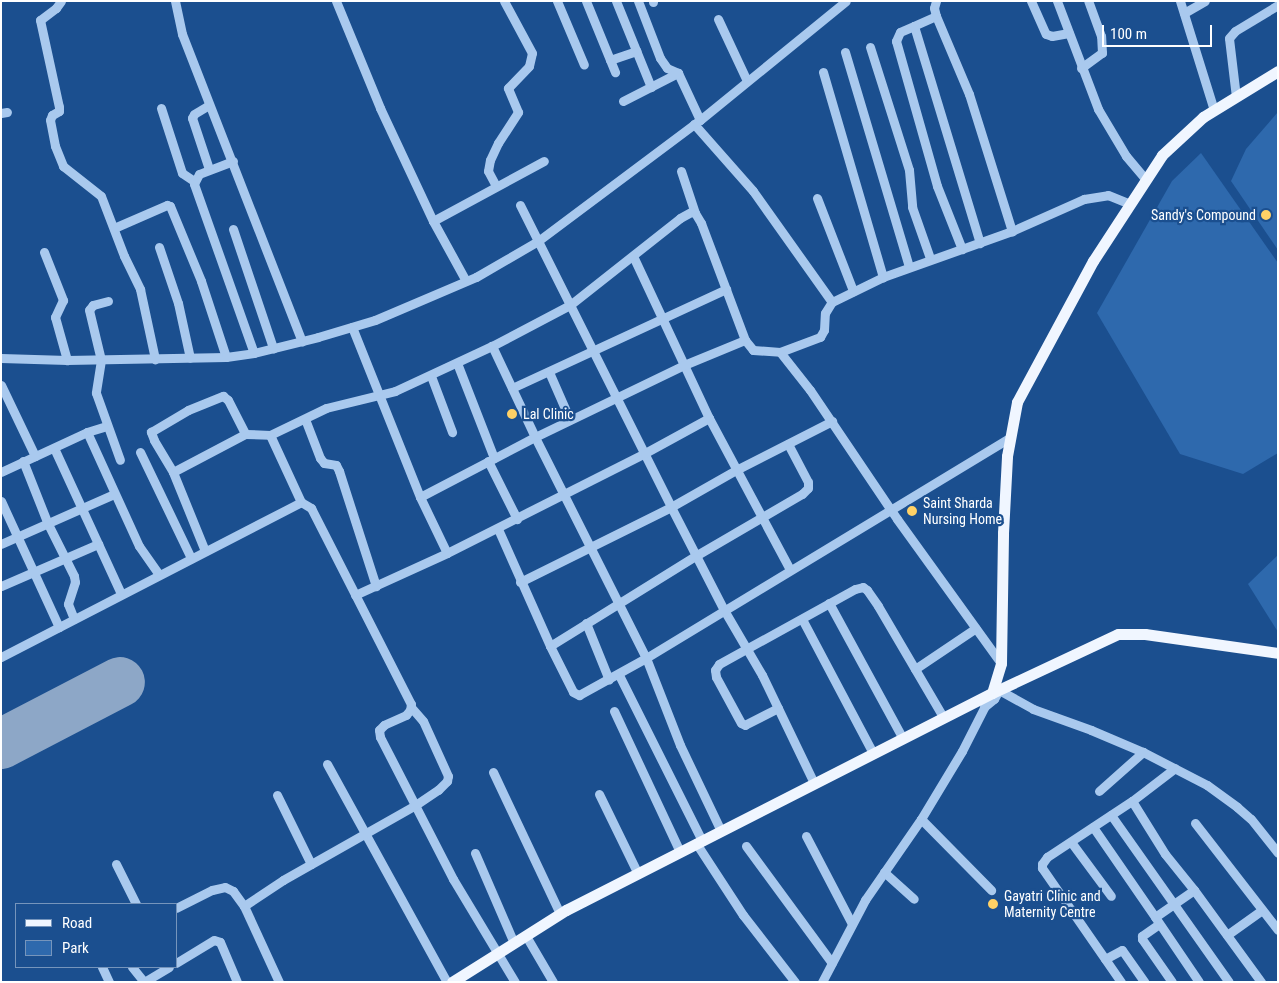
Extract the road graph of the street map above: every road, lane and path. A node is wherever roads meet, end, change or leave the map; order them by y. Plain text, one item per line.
1 (61, 1) edge
2 (175, 1) edge
3 (336, 1) edge
4 (504, 1) edge
5 (557, 1) edge
6 (586, 1) edge
7 (616, 1) edge
8 (638, 1) edge
9 (846, 1) edge
10 (936, 1) edge
11 (1032, 1) edge
12 (1058, 1) edge
13 (1088, 1) edge
14 (1180, 1) edge
15 (1205, 1) edge
16 (1278, 6) edge
17 (1184, 13) junction
18 (936, 16) junction
19 (718, 19) dead end
20 (914, 26) junction
21 (1068, 32) junction
22 (870, 47) dead end
23 (636, 51) junction
24 (845, 52) dead end
25 (610, 60) junction
26 (584, 65) dead end
27 (1081, 68) junction
28 (1278, 71) edge
29 (615, 72) dead end
30 (823, 72) dead end
31 (678, 73) junction
32 (747, 81) junction
33 (651, 87) junction
34 (1236, 97) junction
35 (623, 101) dead end
36 (209, 105) junction
37 (161, 108) dead end
38 (1214, 110) junction
39 (697, 122) junction
40 (232, 160) junction
41 (544, 161) dead end
42 (209, 169) junction
43 (681, 171) dead end
44 (1144, 180) junction
45 (194, 181) junction
46 (496, 186) junction
47 (817, 198) dead end
48 (1130, 204) junction
49 (520, 206) dead end
50 (695, 213) junction
51 (433, 221) junction
52 (114, 228) junction
53 (233, 229) dead end
54 (1012, 231) junction
55 (538, 241) junction
56 (980, 243) junction
57 (159, 247) dead end
58 (962, 249) junction
59 (44, 252) dead end
60 (633, 256) junction
61 (930, 258) junction
62 (910, 267) junction
63 (883, 277) junction
64 (466, 281) junction
65 (726, 289) junction
66 (853, 290) junction
67 (108, 302) dead end
68 (832, 302) junction
69 (570, 305) junction
70 (662, 318) junction
71 (352, 327) junction
72 (745, 340) junction
73 (302, 341) junction
74 (492, 346) junction
75 (273, 348) junction
76 (593, 352) junction
77 (780, 352) junction
78 (254, 353) junction
79 (226, 357) junction
80 (1, 358) edge
81 (190, 358) junction
82 (67, 360) junction
83 (101, 360) junction
84 (155, 360) junction
85 (457, 363) junction
86 (684, 365) junction
87 (549, 372) junction
88 (431, 376) junction
89 (1, 385) edge
90 (512, 388) junction
91 (378, 397) junction
92 (616, 398) junction
93 (709, 418) junction
94 (305, 419) junction
95 (570, 420) junction
96 (832, 422) junction
97 (107, 426) junction
98 (87, 432) junction
99 (452, 432) dead end
100 (246, 434) junction
101 (270, 435) junction
102 (535, 437) junction
103 (1009, 438) junction
104 (788, 444) junction
105 (54, 448) junction
106 (140, 452) dead end
107 (645, 453) junction
108 (34, 456) junction
109 (120, 460) dead end
110 (491, 460) junction
111 (23, 461) junction
112 (736, 470) junction
113 (1, 472) edge
114 (173, 472) junction
115 (564, 493) junction
116 (114, 494) junction
117 (420, 497) junction
118 (1, 501) edge
119 (301, 502) junction
120 (671, 507) junction
121 (80, 508) junction
122 (890, 510) junction
123 (516, 518) junction
124 (764, 518) junction
125 (48, 524) junction
126 (498, 529) junction
127 (19, 535) junction
128 (1, 544) edge
129 (98, 544) junction
130 (591, 546) junction
131 (205, 551) junction
132 (447, 554) junction
133 (697, 555) junction
134 (66, 558) junction
135 (191, 558) junction
136 (790, 570) junction
137 (33, 572) junction
138 (159, 575) junction
139 (520, 582) junction
140 (1, 586) edge
141 (376, 586) junction
142 (121, 594) junction
143 (355, 595) junction
144 (620, 603) junction
145 (829, 603) junction
146 (724, 610) junction
147 (74, 619) junction
148 (802, 619) junction
149 (586, 623) junction
150 (59, 627) junction
151 (976, 628) junction
152 (550, 646) junction
153 (748, 649) junction
154 (1278, 653) edge
155 (1, 657) edge
156 (646, 658) junction
157 (1000, 662) junction
158 (915, 669) junction
159 (619, 675) junction
160 (609, 680) junction
161 (995, 691) junction
162 (411, 707) junction
163 (778, 708) junction
164 (614, 711) dead end
165 (942, 717) junction
166 (902, 737) junction
167 (1143, 752) junction
168 (873, 753) junction
169 (327, 764) dead end
170 (1175, 768) junction
171 (493, 772) dead end
172 (814, 783) junction
173 (1099, 792) dead end
174 (599, 794) dead end
175 (277, 795) dead end
176 (1132, 802) junction
177 (414, 806) junction
178 (1111, 816) junction
179 (920, 819) junction
180 (1195, 824) dead end
181 (1093, 828) junction
182 (721, 831) junction
183 (366, 834) junction
184 (806, 836) dead end
185 (699, 842) junction
186 (1071, 842) junction
187 (746, 846) dead end
188 (680, 852) junction
189 (475, 853) dead end
190 (1278, 853) edge
191 (116, 864) dead end
192 (311, 864) junction
193 (884, 872) junction
194 (638, 874) junction
195 (991, 890) dead end
196 (1194, 890) junction
197 (1111, 896) dead end
198 (914, 898) dead end
199 (136, 903) edge
200 (1174, 904) junction
201 (244, 906) junction
202 (178, 907) edge
203 (1262, 910) junction
204 (560, 914) junction
205 (1157, 920) junction
206 (852, 924) junction
207 (1278, 930) edge
208 (1227, 935) junction
209 (526, 936) junction
210 (514, 943) junction
211 (497, 954) junction
212 (1105, 959) junction
213 (178, 962) edge
214 (832, 963) junction
215 (102, 968) edge
216 (133, 968) edge
217 (167, 968) edge
218 (109, 982) edge
219 (144, 982) edge
220 (237, 982) edge
221 (279, 982) edge
222 (447, 982) edge
223 (452, 982) edge
224 (515, 982) edge
225 (553, 982) edge
226 (795, 982) edge
227 (822, 982) edge
228 (1121, 982) edge
229 (1144, 982) edge
230 (1172, 982) edge
231 (1199, 982) edge
232 (1229, 982) edge
233 (1261, 982) edge

1 - 52 street
2 - 36 street
3 - 51 street
4 - 46 street
5 - 26 street
6 - 25 street
7 - 23 street
8 - 31 street
9 - 32 street
10 - 18 street
11 - 21 street
12 - 21 street
13 - 27 street
14 - 17 street
15 - 17 street
16 - 34 street
17 - 38 street
18 - 20 street
18 - 54 street
19 - 32 street
20 - 56 street
20 - 58 street
21 - 27 street
22 - 61 street
23 - 25 street
23 - 33 street
24 - 62 street
25 - 29 street
27 - 44 street
28 - 34 main road
30 - 63 street
31 - 33 street
31 - 39 street
32 - 39 street
33 - 35 street
34 - 38 main road
36 - 40 street
36 - 42 street
37 - 45 street
38 - 44 main road
39 - 55 street
39 - 68 street
40 - 42 street
40 - 73 street
41 - 46 street
42 - 45 street
43 - 50 street
44 - 48 main road
45 - 78 street
46 - 51 street
47 - 66 street
48 - 54 street
48 - 103 main road
49 - 55 street
50 - 60 street
50 - 65 street
51 - 64 street
52 - 79 street
52 - 84 street
53 - 75 street
54 - 56 street
55 - 64 street
55 - 69 street
56 - 58 street
57 - 81 street
58 - 61 street
59 - 82 street
60 - 69 street
60 - 70 street
61 - 62 street
62 - 63 street
63 - 66 street
64 - 71 street
65 - 70 street
65 - 72 street
66 - 68 street
67 - 83 street
68 - 77 street
69 - 74 street
69 - 76 street
70 - 76 street
70 - 86 street
71 - 73 street
71 - 91 street
72 - 77 street
72 - 86 street
73 - 75 street
74 - 85 street
74 - 90 street
75 - 78 street
76 - 87 street
76 - 92 street
77 - 96 street
78 - 79 street
79 - 81 street
80 - 82 street
81 - 84 street
82 - 83 street
83 - 84 street
83 - 97 street
85 - 88 street
85 - 110 street
86 - 92 street
86 - 93 street
87 - 90 street
87 - 95 street
88 - 91 street
88 - 99 street
89 - 108 street
90 - 102 street
91 - 94 street
91 - 117 street
92 - 95 street
92 - 107 street
93 - 107 street
93 - 112 street
94 - 101 street
94 - 141 street
95 - 102 street
96 - 104 street
96 - 122 street
97 - 98 street
97 - 109 street
98 - 105 street
98 - 116 street
100 - 101 street
100 - 114 street
100 - 114 street
101 - 119 street
102 - 110 street
102 - 115 street
103 - 122 street
103 - 157 main road
104 - 112 street
104 - 124 street
105 - 108 street
105 - 121 street
106 - 135 street
107 - 115 street
107 - 120 street
108 - 111 street
110 - 117 street
110 - 123 street
111 - 113 street
111 - 125 street
112 - 120 street
112 - 124 street
114 - 131 street
115 - 123 street
115 - 130 street
116 - 121 street
116 - 138 street
117 - 132 street
118 - 127 street
119 - 131 street
119 - 143 street
120 - 130 street
120 - 133 street
121 - 125 street
121 - 129 street
122 - 136 street
122 - 151 street
123 - 126 street
124 - 133 street
124 - 136 street
125 - 127 street
125 - 134 street
126 - 132 street
126 - 139 street
127 - 128 street
127 - 137 street
129 - 134 street
129 - 142 street
130 - 139 street
130 - 144 street
131 - 135 street
132 - 141 street
133 - 144 street
133 - 146 street
134 - 137 street
134 - 147 street
135 - 138 street
136 - 146 street
137 - 140 street
137 - 150 street
138 - 142 street
139 - 152 street
141 - 143 street
142 - 147 street
143 - 162 street
144 - 149 street
144 - 156 street
145 - 148 street
145 - 158 street
145 - 166 street
146 - 153 street
146 - 156 street
147 - 150 street
148 - 153 street
148 - 168 street
149 - 152 street
149 - 160 street
150 - 155 street
151 - 157 street
151 - 158 street
152 - 160 street
153 - 163 street
153 - 163 street
154 - 161 main road
156 - 159 street
156 - 182 street
157 - 161 main road
158 - 165 street
159 - 160 street
159 - 185 street
161 - 165 main road
161 - 167 street
161 - 179 street
162 - 177 street
162 - 177 street
163 - 172 street
164 - 188 street
165 - 166 main road
166 - 168 main road
167 - 170 street
167 - 173 street
168 - 172 main road
169 - 183 street
170 - 176 street
170 - 190 street
171 - 204 street
172 - 182 main road
174 - 194 street
175 - 192 street
176 - 178 street
176 - 196 street
177 - 183 street
177 - 211 street
178 - 181 street
178 - 200 street
179 - 193 street
179 - 195 street
180 - 203 street
181 - 186 street
181 - 205 street
182 - 185 main road
183 - 192 street
183 - 222 street
184 - 206 street
185 - 188 main road
185 - 226 street
186 - 197 street
186 - 212 street
187 - 214 street
188 - 194 main road
189 - 210 street
191 - 199 street
192 - 201 street
193 - 198 street
193 - 206 street
194 - 204 main road
196 - 200 street
196 - 208 street
200 - 205 street
200 - 232 street
201 - 202 street
201 - 221 street
203 - 207 street
203 - 208 street
204 - 209 main road
205 - 230 street
205 - 231 street
206 - 214 street
208 - 233 street
209 - 210 main road
209 - 225 street
210 - 211 main road
211 - 223 main road
211 - 224 street
212 - 228 street
212 - 229 street
213 - 220 street
214 - 227 street
215 - 218 street
216 - 219 street
217 - 219 street

